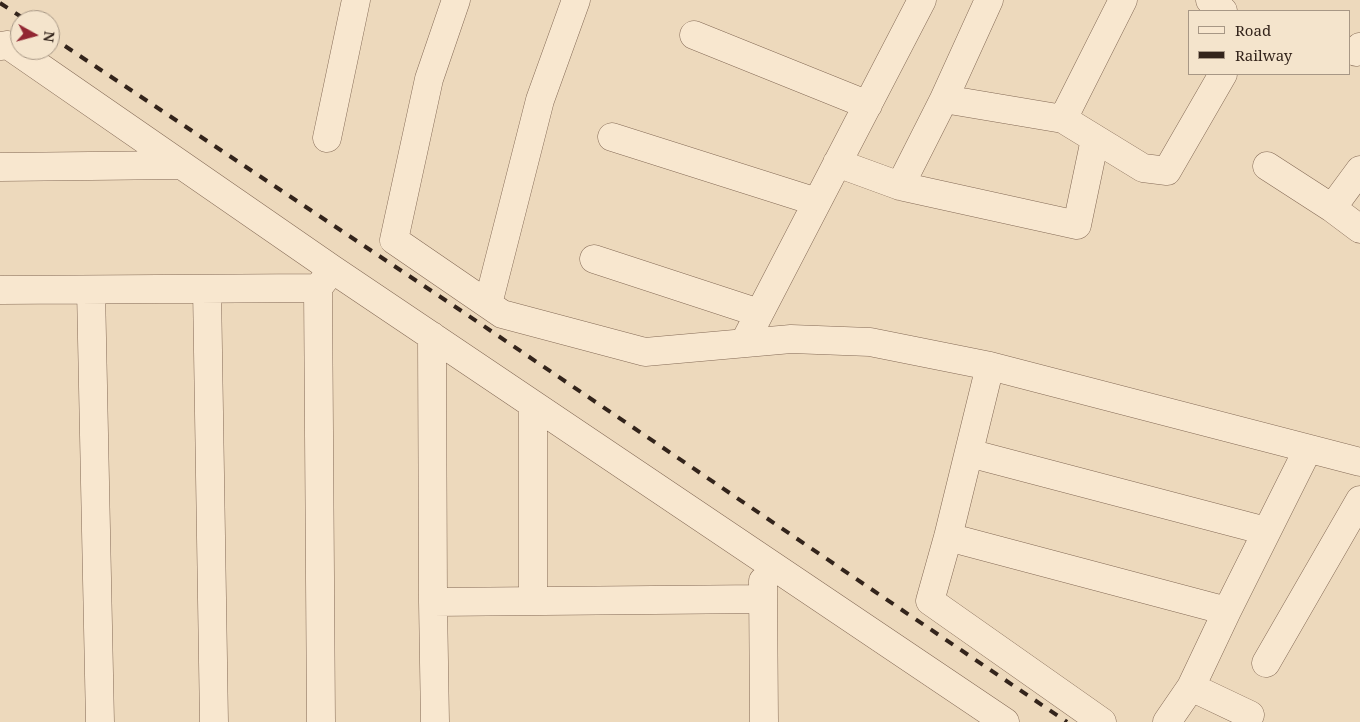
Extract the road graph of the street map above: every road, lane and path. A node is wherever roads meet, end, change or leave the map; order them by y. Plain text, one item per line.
1 (356, 0) edge
2 (456, 0) edge
3 (576, 0) edge
4 (922, 0) edge
5 (989, 0) edge
6 (1123, 0) edge
7 (1210, 0) edge
8 (1222, 10) edge
9 (694, 35) dead end
10 (3, 44) edge
11 (1222, 75) edge
12 (944, 99) junction
13 (868, 105) junction
14 (1063, 119) junction
15 (612, 137) dead end
16 (327, 138) dead end
17 (1095, 139) junction
18 (837, 164) junction
19 (180, 165) junction
20 (1267, 166) dead end
21 (0, 167) edge
22 (1360, 170) edge
23 (900, 186) junction
24 (817, 202) junction
25 (1332, 208) junction
26 (1360, 229) edge
27 (594, 259) dead end
28 (325, 279) junction
29 (207, 289) junction
30 (0, 290) edge
31 (91, 290) junction
32 (488, 304) junction
33 (759, 313) junction
34 (432, 336) junction
35 (744, 343) junction
36 (990, 366) junction
37 (533, 404) junction
38 (1308, 449) junction
39 (969, 453) junction
40 (1360, 462) edge
41 (1360, 500) edge
42 (1266, 531) junction
43 (948, 537) junction
44 (763, 559) junction
45 (763, 599) junction
46 (533, 601) junction
47 (432, 602) junction
48 (1227, 611) junction
49 (1266, 664) dead end
50 (1191, 686) junction
51 (1250, 715) dead end
52 (100, 722) edge
53 (214, 722) edge
54 (322, 722) edge
55 (434, 722) edge
56 (764, 722) edge
57 (1005, 722) edge
58 (1102, 722) edge
59 (1167, 722) edge

1 - 16 street
2 - 32 street
3 - 32 street
4 - 13 street
5 - 12 street
6 - 14 street
7 - 8 street
9 - 13 street
10 - 19 street
11 - 17 street
12 - 14 street
12 - 23 street
13 - 18 street
14 - 17 street
15 - 24 street
17 - 23 street
18 - 23 street
18 - 24 street
19 - 21 street
19 - 28 street
20 - 25 street
22 - 25 street
24 - 33 street
25 - 26 street
27 - 33 street
28 - 29 street
28 - 34 street
28 - 54 street
29 - 31 street
29 - 53 street
30 - 31 street
31 - 52 street
32 - 35 street
33 - 35 street
34 - 37 street
34 - 47 street
35 - 36 street
36 - 38 street
36 - 39 street
37 - 44 street
37 - 46 street
38 - 40 street
38 - 42 street
39 - 42 street
39 - 43 street
41 - 49 street
42 - 48 street
43 - 48 street
43 - 58 street
44 - 45 street
44 - 57 street
45 - 46 street
45 - 56 street
46 - 47 street
47 - 55 street
48 - 50 street
50 - 51 street
50 - 59 street

